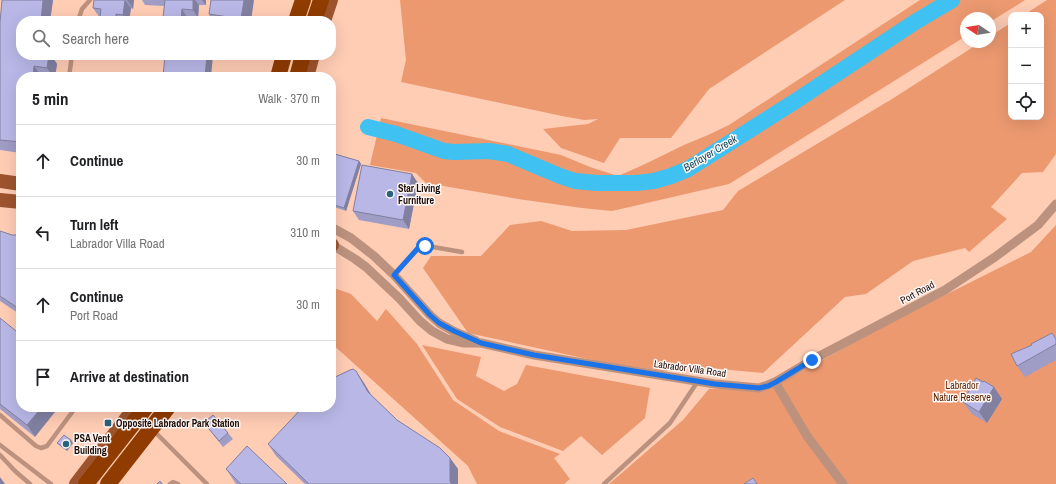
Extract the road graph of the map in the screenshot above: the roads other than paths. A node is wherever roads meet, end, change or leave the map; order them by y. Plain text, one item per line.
1 (90, 0) edge
2 (214, 0) edge
3 (296, 0) edge
4 (303, 0) edge
5 (321, 0) edge
6 (331, 0) edge
7 (80, 16) edge
8 (212, 16) edge
9 (291, 16) edge
10 (298, 16) edge
11 (316, 16) edge
12 (326, 16) edge
13 (71, 60) edge
14 (277, 60) edge
15 (283, 60) edge
16 (302, 60) edge
17 (312, 60) edge
18 (70, 72) edge
19 (273, 72) edge
20 (279, 72) edge
21 (299, 72) edge
22 (308, 72) edge
23 (0, 182) edge
24 (16, 184) edge
25 (0, 200) edge
26 (16, 202) edge
27 (1056, 204) edge
28 (336, 230) edge
29 (336, 247) edge
30 (462, 252) dead end
31 (396, 276) junction
32 (390, 289) junction
33 (481, 343) junction
34 (698, 381) junction
35 (776, 382) junction
36 (72, 412) edge
37 (131, 412) edge
38 (142, 412) edge
39 (164, 412) edge
40 (171, 412) edge
41 (0, 415) edge
42 (156, 433) junction
43 (0, 445) edge
44 (0, 456) edge
45 (30, 484) edge
46 (51, 484) edge
47 (76, 484) edge
48 (86, 484) edge
49 (108, 484) edge
50 (116, 484) edge
51 (170, 484) edge
52 (178, 484) edge
53 (207, 484) edge
54 (604, 484) edge
55 (843, 484) edge

1 - 7 lane
2 - 8 lane
3 - 9 main road
4 - 10 highway
5 - 11 highway
6 - 12 main road
13 - 18 lane
14 - 19 main road
15 - 20 highway
16 - 21 highway
17 - 22 main road
23 - 24 main road
25 - 26 main road
27 - 35 street, Port Road
28 - 31 street, Labrador Villa Road
29 - 32 street, Labrador Villa Road
30 - 31 lane
31 - 32 street
31 - 33 street, Labrador Villa Road
32 - 33 street, Labrador Villa Road
33 - 34 street, Labrador Villa Road
34 - 35 street, Labrador Villa Road
34 - 54 lane
35 - 55 street
36 - 41 lane
37 - 47 main road
38 - 48 highway
39 - 49 highway
40 - 42 main road
42 - 50 main road
42 - 53 lane
43 - 46 lane
44 - 45 lane
51 - 52 lane

